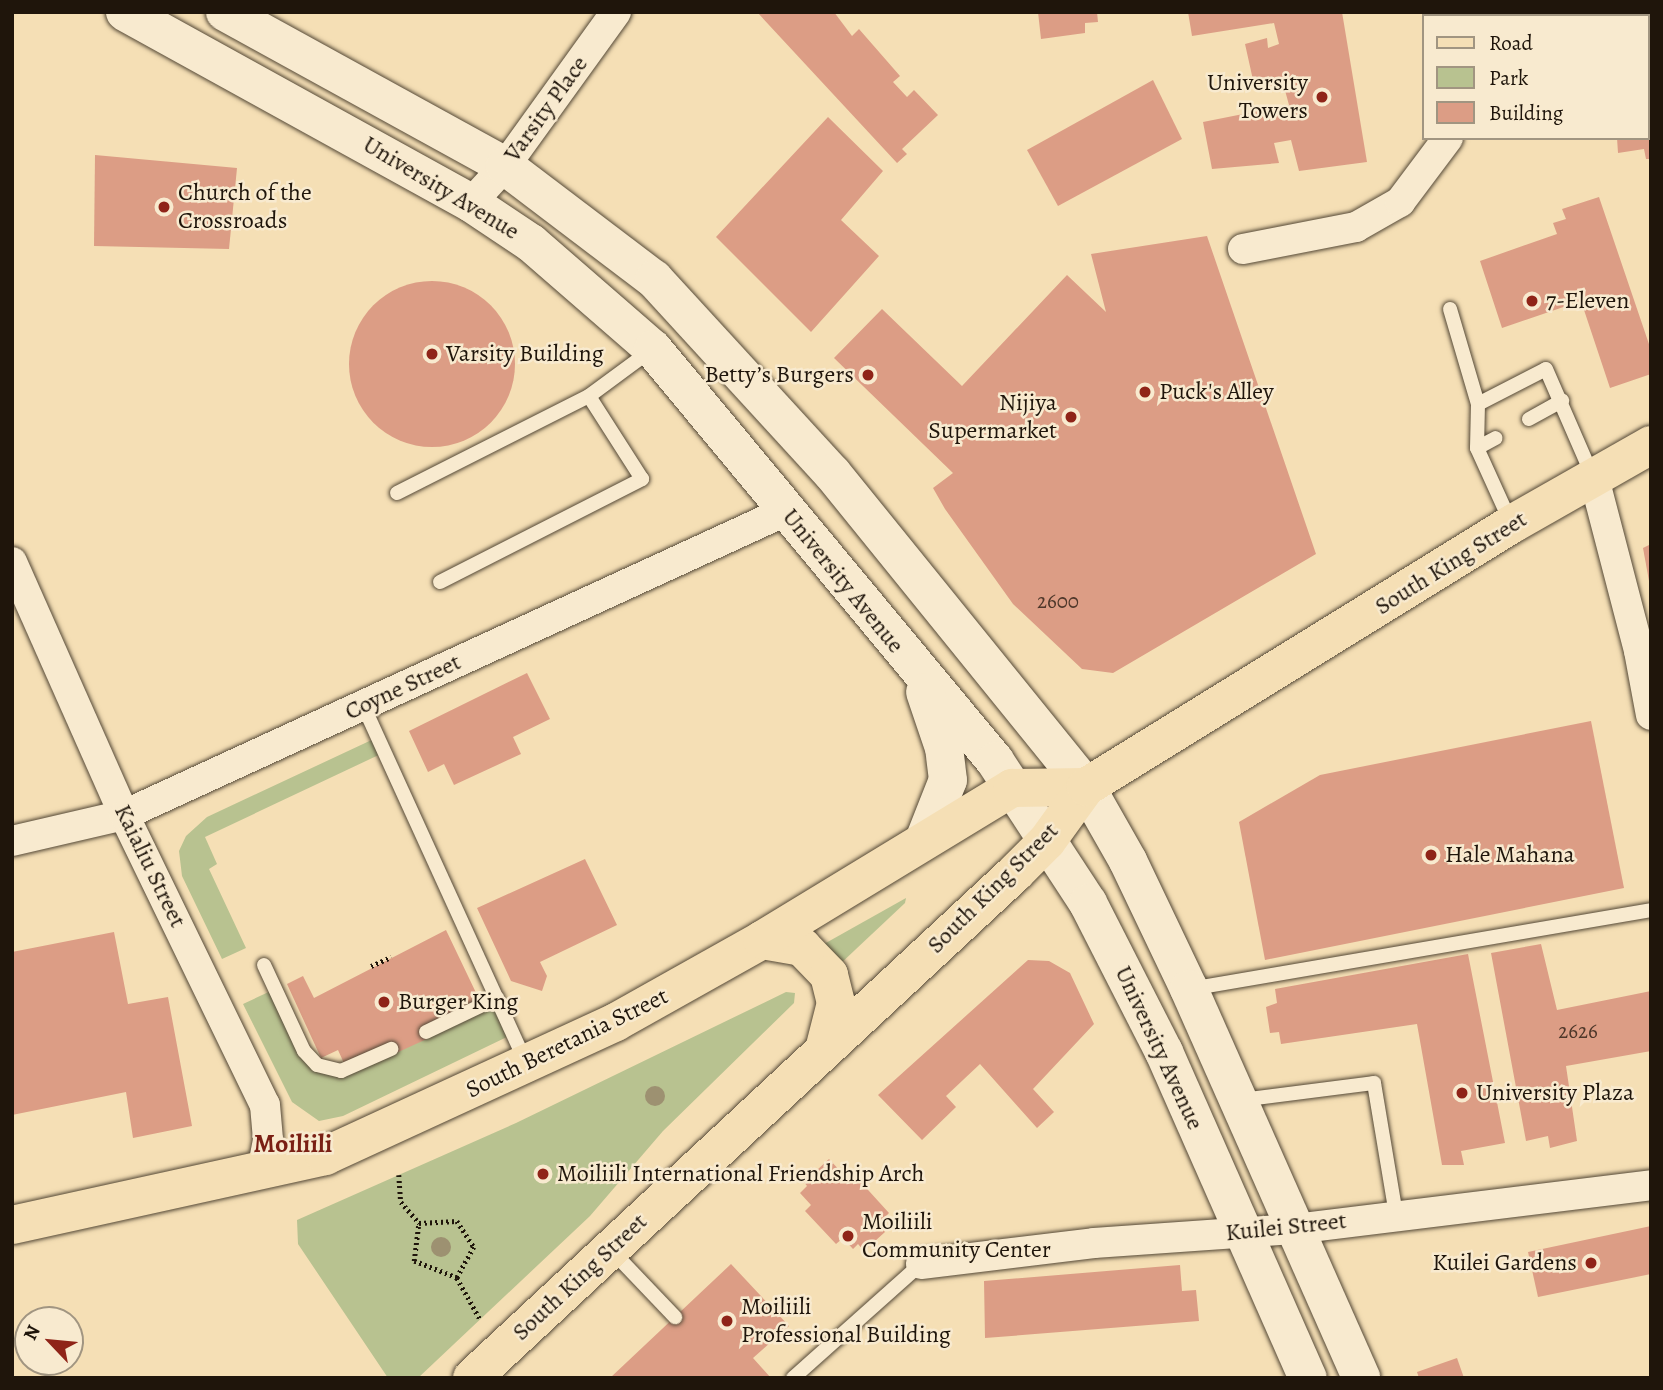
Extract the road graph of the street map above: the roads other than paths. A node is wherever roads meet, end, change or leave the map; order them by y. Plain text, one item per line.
1 (125, 12) edge
2 (225, 12) edge
3 (616, 12) edge
4 (1447, 140) edge
5 (505, 166) junction
6 (471, 204) junction
7 (1243, 249) dead end
8 (1450, 309) dead end
9 (653, 349) junction
10 (589, 396) junction
11 (1562, 401) junction
12 (1478, 404) junction
13 (1529, 419) dead end
14 (1496, 438) dead end
15 (1651, 445) edge
16 (1477, 448) junction
17 (832, 473) junction
18 (1594, 478) junction
19 (397, 493) dead end
20 (786, 511) junction
21 (1512, 524) junction
22 (12, 562) edge
23 (440, 582) dead end
24 (916, 670) junction
25 (363, 705) junction
26 (1651, 715) edge
27 (1086, 787) junction
28 (1012, 788) junction
29 (124, 814) junction
30 (925, 838) junction
31 (12, 841) edge
32 (1048, 841) junction
33 (1651, 910) edge
34 (762, 940) junction
35 (264, 965) dead end
36 (1189, 989) junction
37 (497, 998) junction
38 (426, 1032) dead end
39 (391, 1049) dead end
40 (824, 1050) junction
41 (528, 1066) junction
42 (1236, 1100) junction
43 (262, 1172) junction
44 (1651, 1185) edge
45 (1396, 1215) junction
46 (12, 1225) edge
47 (1294, 1229) junction
48 (1242, 1233) junction
49 (610, 1249) junction
50 (921, 1264) joint
51 (675, 1317) dead end
52 (472, 1378) edge
53 (793, 1378) edge
54 (1308, 1378) edge
55 (1361, 1378) edge

1 - 6 main road, University Avenue
2 - 5 main road, University Avenue
3 - 5 street, Varsity Place
4 - 7 street
5 - 6 street, Varsity Place
5 - 17 main road, University Avenue
6 - 9 main road, University Avenue
8 - 12 lane
9 - 10 lane
9 - 20 main road, University Avenue
10 - 19 lane
10 - 23 lane
11 - 12 lane
11 - 13 lane
11 - 18 lane
12 - 16 lane
14 - 16 lane
15 - 18 main road, South King Street
16 - 21 lane
17 - 20 main road
17 - 27 main road, University Avenue
18 - 21 main road, South King Street
18 - 26 street
20 - 24 main road, University Avenue
20 - 25 street, Coyne Street
21 - 27 main road, South King Street
22 - 29 street, Kaialiu Street
24 - 28 main road, University Avenue
24 - 30 main road
25 - 29 street, Coyne Street
25 - 37 lane
27 - 28 main road, South Beretania Street
27 - 32 main road, South King Street
27 - 36 main road, University Avenue
28 - 30 main road, South Beretania Street
28 - 32 main road, University Avenue
29 - 31 street, Coyne Street
29 - 43 street, Kaialiu Street
30 - 34 main road, South Beretania Street
32 - 40 main road, South King Street
32 - 48 main road, University Avenue
33 - 36 lane
34 - 40 main road
34 - 41 main road, South Beretania Street
35 - 39 lane
36 - 42 main road, University Avenue
37 - 38 lane
37 - 41 lane
40 - 49 main road, South King Street
41 - 43 main road, South Beretania Street
42 - 45 lane
42 - 47 main road, University Avenue
43 - 46 main road, South Beretania Street
44 - 45 street, Kuilei Street
45 - 47 street, Kuilei Street
47 - 48 street, Kuilei Street
47 - 55 main road, University Avenue
48 - 50 street, Kuilei Street
48 - 54 main road, University Avenue
49 - 51 lane
49 - 52 main road, South King Street
50 - 53 lane

